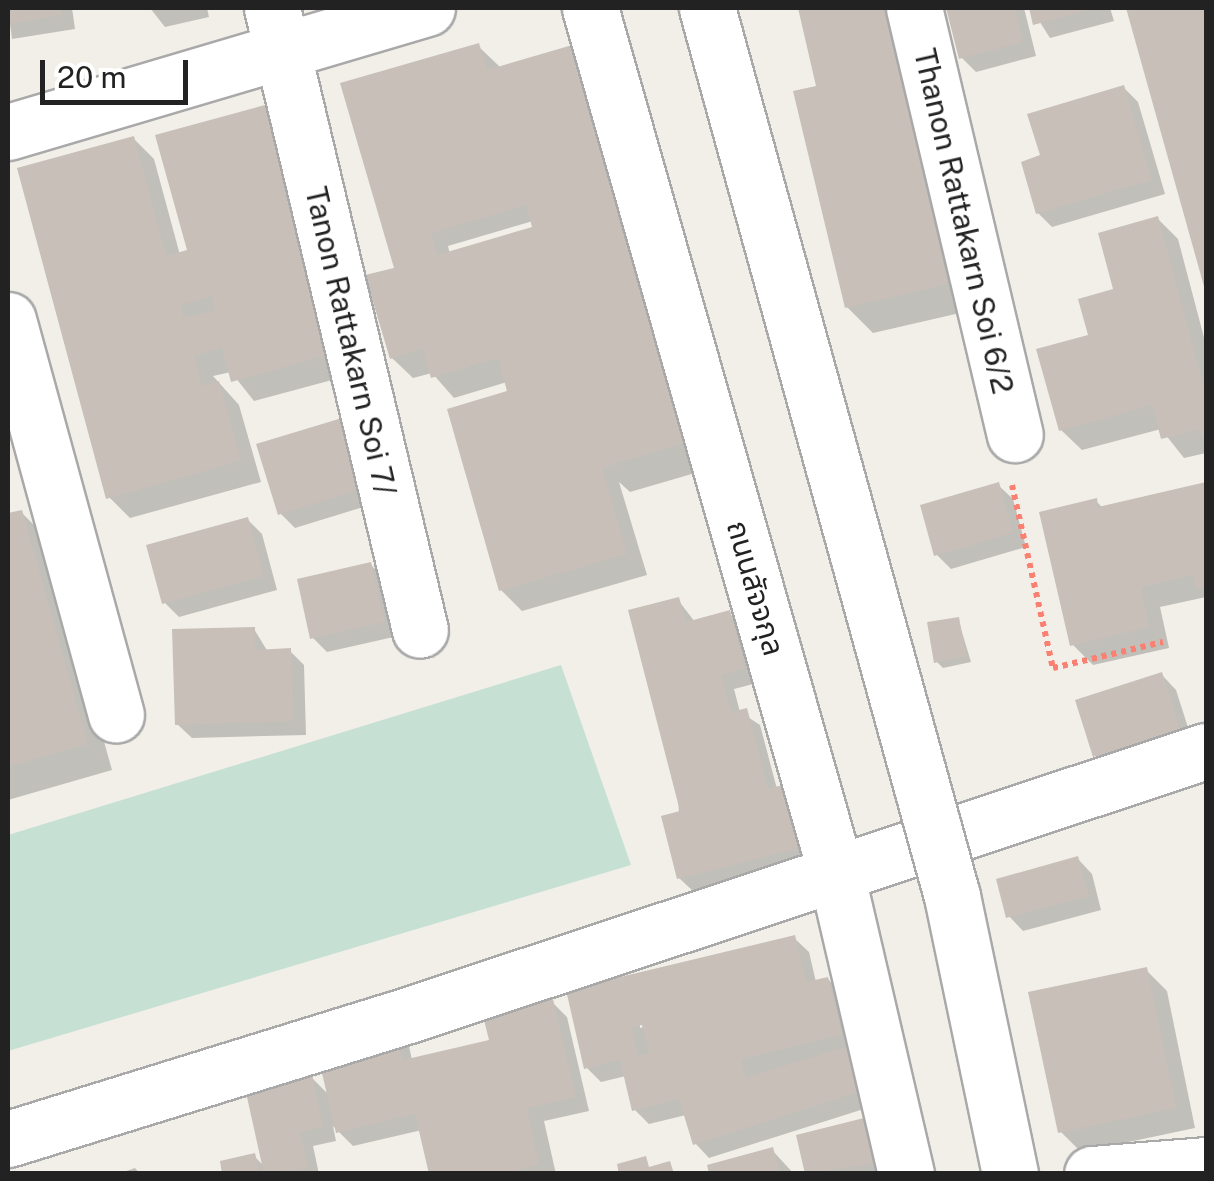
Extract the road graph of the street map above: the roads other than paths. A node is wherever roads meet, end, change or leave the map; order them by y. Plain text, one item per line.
1 (427, 8) edge
2 (590, 8) edge
3 (707, 8) edge
4 (914, 8) edge
5 (277, 30) edge
6 (8, 132) edge
7 (8, 320) edge
8 (1015, 434) road end
9 (420, 630) dead end
10 (116, 714) dead end
11 (1206, 751) edge
12 (836, 873) junction
13 (8, 1138) edge
14 (1206, 1164) edge
15 (906, 1174) edge
16 (1010, 1174) edge
17 (1092, 1174) edge

1 - 5 street
2 - 12 street, ถนนสัจจกุล
3 - 16 street, bridge
4 - 8 street, Thanon Rattakarn Soi 6/2
5 - 6 street
5 - 9 street, Tanon Rattakarn Soi 7/
7 - 10 street
11 - 12 street
12 - 13 street
12 - 15 street, ถนนสัจจกุล
14 - 17 street

